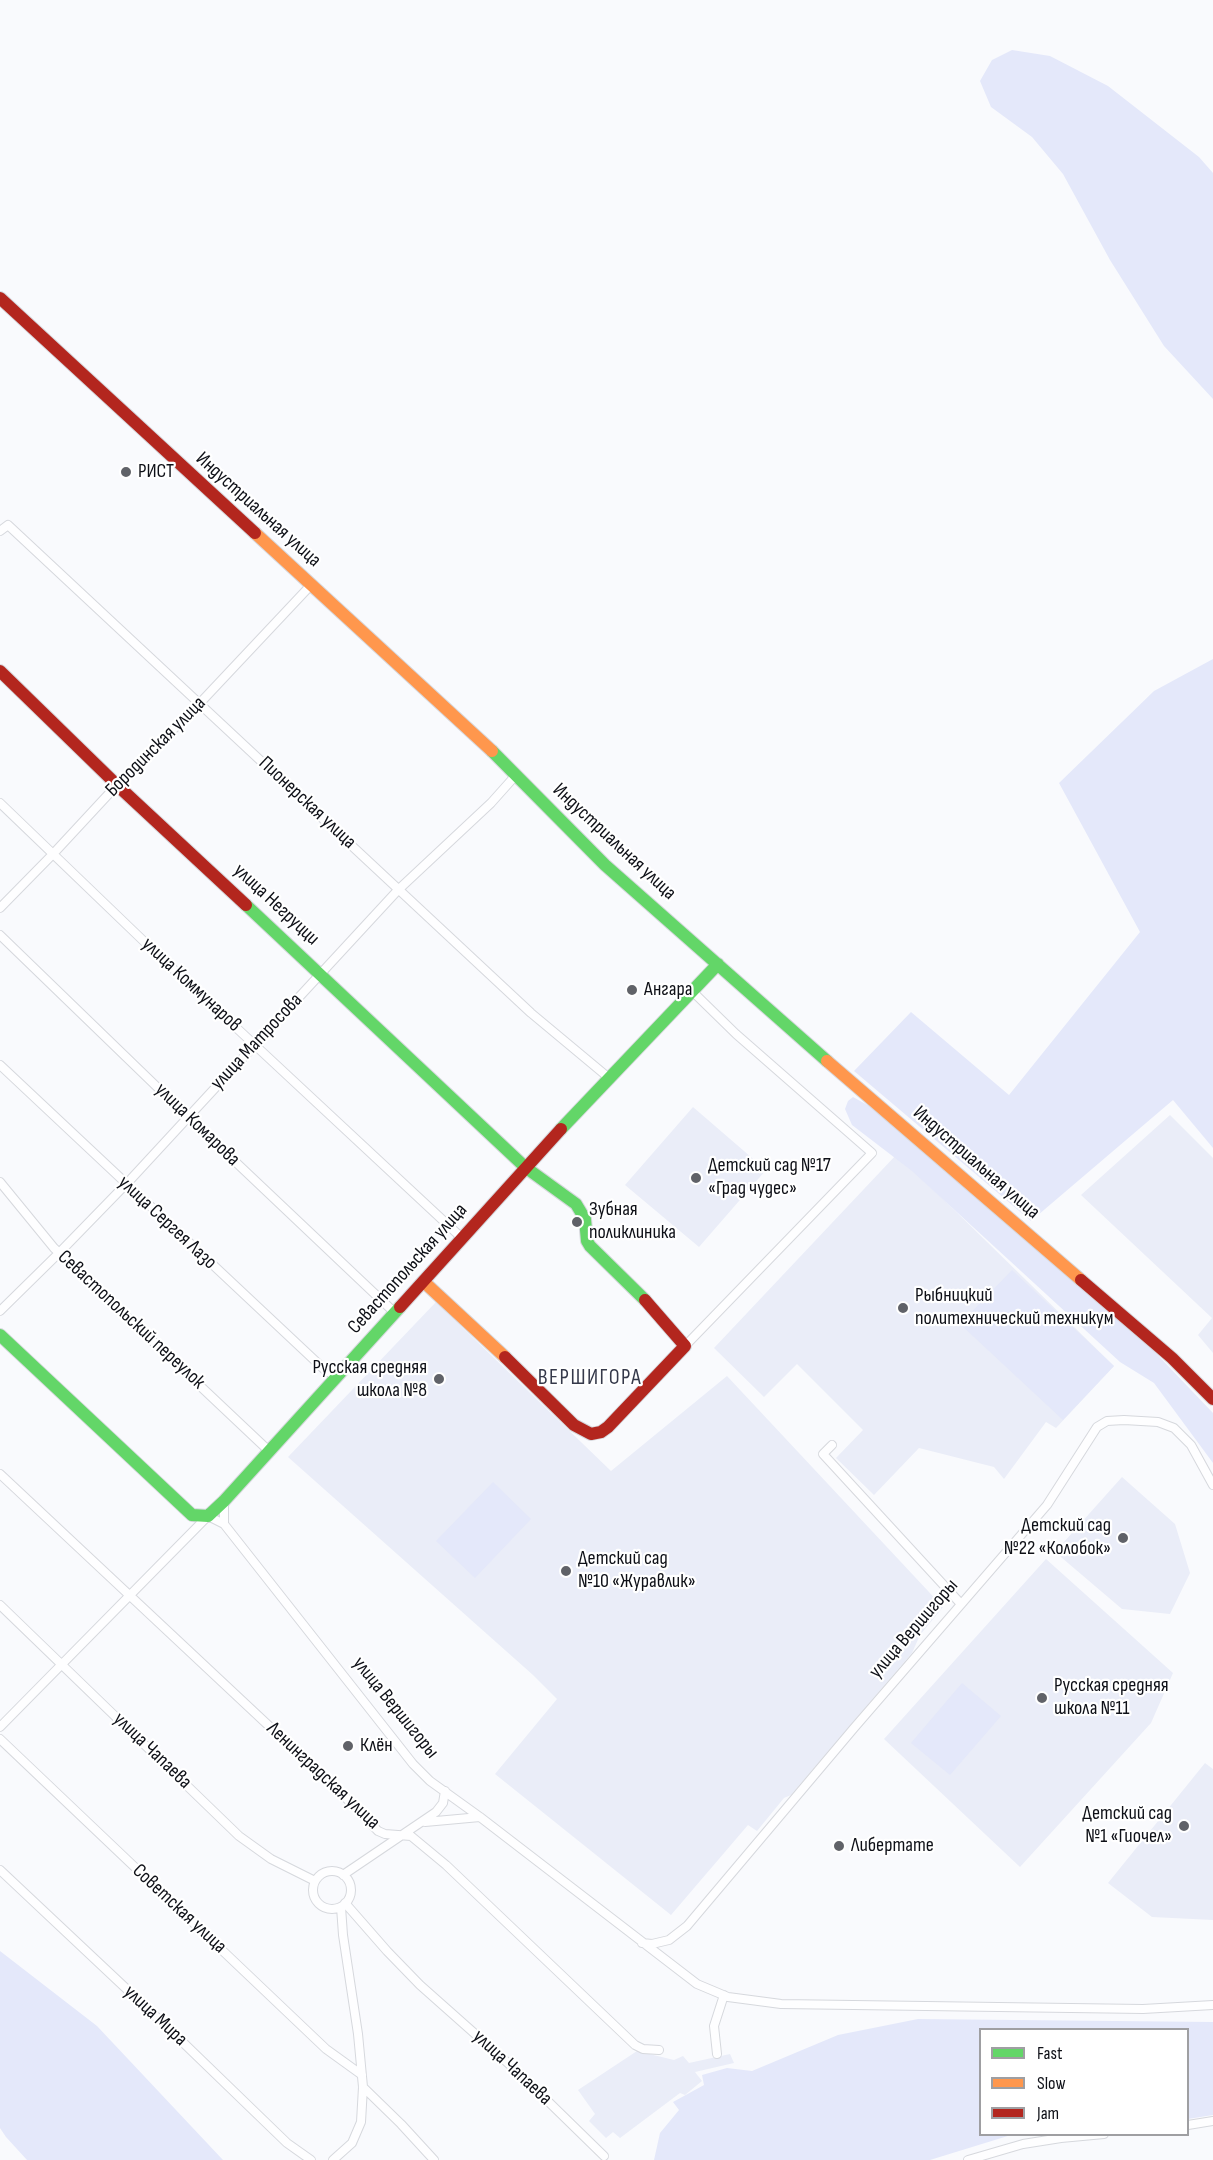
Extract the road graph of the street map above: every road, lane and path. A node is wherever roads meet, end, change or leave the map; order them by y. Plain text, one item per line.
1 (0, 298) edge
2 (0, 531) edge
3 (311, 585) junction
4 (0, 671) edge
5 (200, 703) junction
6 (516, 775) junction
7 (117, 785) junction
8 (0, 804) edge
9 (53, 854) junction
10 (398, 890) junction
11 (0, 908) edge
12 (0, 935) edge
13 (718, 964) junction
14 (321, 974) junction
15 (693, 992) junction
16 (255, 1045) junction
17 (0, 1065) edge
18 (609, 1078) junction
19 (187, 1116) junction
20 (525, 1167) junction
21 (0, 1182) edge
22 (125, 1184) junction
23 (463, 1239) junction
24 (59, 1253) junction
25 (424, 1282) junction
26 (0, 1311) edge
27 (395, 1313) junction
28 (0, 1335) edge
29 (685, 1346) junction
30 (338, 1377) junction
31 (1213, 1399) edge
32 (832, 1445) dead end
33 (269, 1451) junction
34 (0, 1473) edge
35 (1213, 1485) edge
36 (224, 1501) junction
37 (207, 1516) junction
38 (224, 1524) junction
39 (130, 1595) junction
40 (961, 1604) junction
41 (0, 1605) edge
42 (62, 1664) junction
43 (0, 1727) edge
44 (0, 1739) edge
45 (445, 1791) junction
46 (480, 1817) junction
47 (422, 1823) junction
48 (403, 1835) junction
49 (0, 1870) edge
50 (343, 1875) junction
51 (315, 1881) junction
52 (343, 1905) junction
53 (642, 1943) junction
54 (724, 1995) junction
55 (1213, 2005) edge
56 (659, 2050) dead end
57 (717, 2054) dead end
58 (362, 2075) junction
59 (363, 2087) junction
60 (1213, 2121) edge
61 (1189, 2125) edge
62 (1082, 2136) edge
63 (604, 2156) dead end
64 (311, 2160) edge
65 (333, 2160) edge
66 (434, 2160) edge
67 (968, 2160) edge

1 - 3 street, Индустриальная улица
2 - 5 street, Пионерская улица
3 - 5 street, Бородинская улица
3 - 6 street, Индустриальная улица
4 - 7 street, улица Негруцци
5 - 7 street, Бородинская улица
5 - 10 street, Пионерская улица
6 - 10 street, улица Матросова
6 - 13 street, Индустриальная улица
7 - 9 street, Бородинская улица
7 - 14 street, улица Негруцци
8 - 9 street, улица Коммунаров
9 - 11 street, Бородинская улица
9 - 16 street, улица Коммунаров
10 - 14 street, улица Матросова
10 - 18 street, Пионерская улица
12 - 19 street, улица Комарова
13 - 15 street, Севастопольская улица
13 - 31 street, Индустриальная улица
14 - 16 street, улица Матросова
14 - 20 street, улица Негруцци
15 - 18 street, Севастопольская улица
15 - 29 street
16 - 19 street, улица Матросова
16 - 23 street, улица Коммунаров
17 - 22 street, улица Сергея Лазо
18 - 20 street, Севастопольская улица
19 - 22 street, улица Матросова
19 - 27 street, улица Комарова
20 - 23 street, Севастопольская улица
20 - 29 street, улица Негруцци
21 - 24 street, Севастопольский переулок
22 - 24 street, улица Матросова
22 - 30 street, улица Сергея Лазо
23 - 25 street, Севастопольская улица
24 - 26 street, улица Матросова
24 - 33 street, Севастопольский переулок
25 - 27 street, Севастопольская улица
25 - 29 street
27 - 30 street, Севастопольская улица
28 - 37 street
30 - 33 street, Севастопольская улица
32 - 40 street
33 - 36 street, Севастопольская улица
34 - 39 street, Ленинградская улица
35 - 40 street, улица Вершигоры
36 - 37 street, Севастопольская улица
36 - 38 street
37 - 38 street
37 - 39 street, Севастопольская улица
38 - 45 street, улица Вершигоры
39 - 42 street, Севастопольская улица
39 - 48 street, Ленинградская улица
40 - 53 street, улица Вершигоры
41 - 42 street, улица Чапаева
42 - 43 street, Севастопольская улица
42 - 51 street, улица Чапаева
44 - 58 street, Советская улица
45 - 46 street, улица Вершигоры
45 - 47 street
46 - 47 street
46 - 53 street, улица Вершигоры
47 - 48 street
48 - 50 street
48 - 56 street, Ленинградская улица
49 - 64 street, улица Мира
50 - 51 street
50 - 52 street
51 - 52 street
52 - 58 street
52 - 63 street, улица Чапаева
53 - 54 street, улица Вершигоры
54 - 55 street, улица Вершигоры
54 - 57 street
58 - 59 street
59 - 65 street
59 - 66 street
60 - 61 street
62 - 67 street

